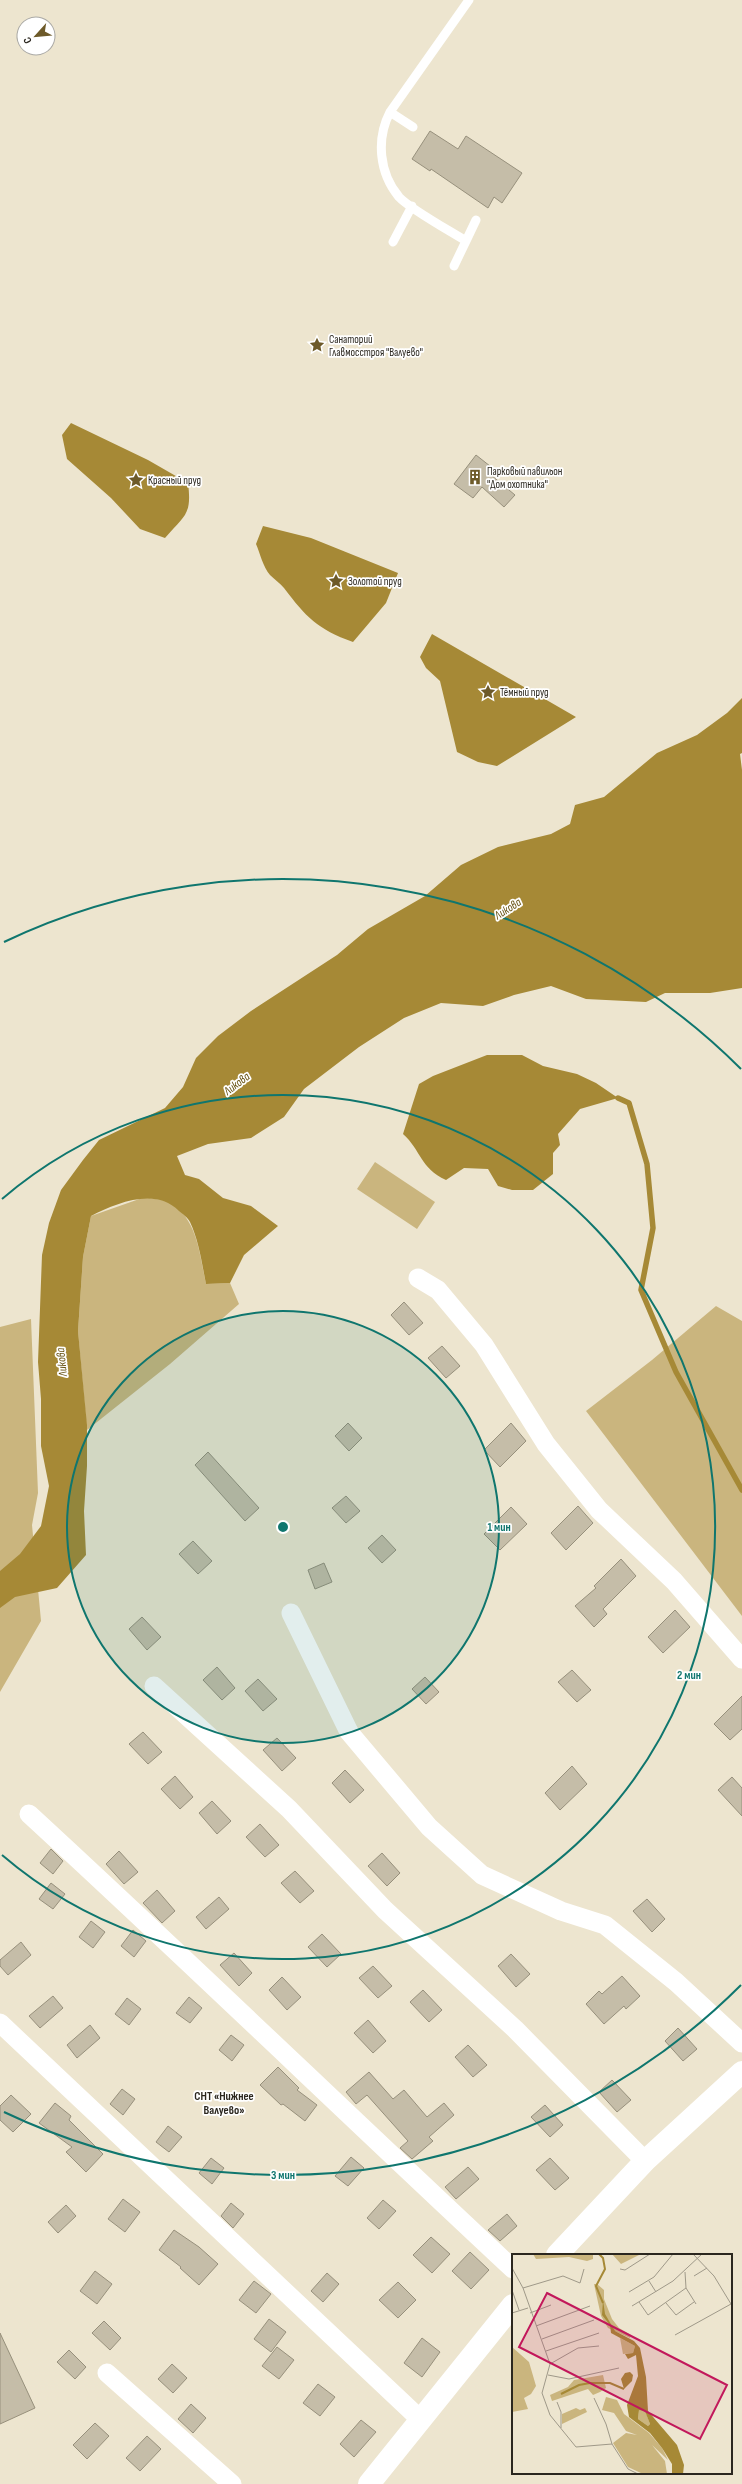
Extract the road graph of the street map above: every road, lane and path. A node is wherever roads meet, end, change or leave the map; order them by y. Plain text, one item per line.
1 (469, 0) edge
2 (390, 112) junction
3 (413, 126) dead end
4 (412, 206) junction
5 (476, 220) dead end
6 (466, 241) junction
7 (393, 242) dead end
8 (454, 266) dead end
9 (418, 1278) dead end
10 (291, 1613) dead end
11 (742, 1659) edge
12 (154, 1686) dead end
13 (30, 1814) dead end
14 (0, 2023) edge
15 (742, 2043) edge
16 (742, 2072) edge
17 (645, 2161) junction
18 (558, 2254) edge
19 (512, 2268) edge
20 (512, 2306) edge
21 (107, 2373) dead end
22 (421, 2420) junction
23 (232, 2484) edge
24 (369, 2484) edge

1 - 2 lane
2 - 3 lane
2 - 4 lane
4 - 6 lane
4 - 7 lane
5 - 6 lane
6 - 8 lane
9 - 11 street
10 - 15 street
12 - 17 street
13 - 19 street
14 - 22 street
16 - 17 street
17 - 18 street
20 - 22 street
21 - 23 street
22 - 24 street

